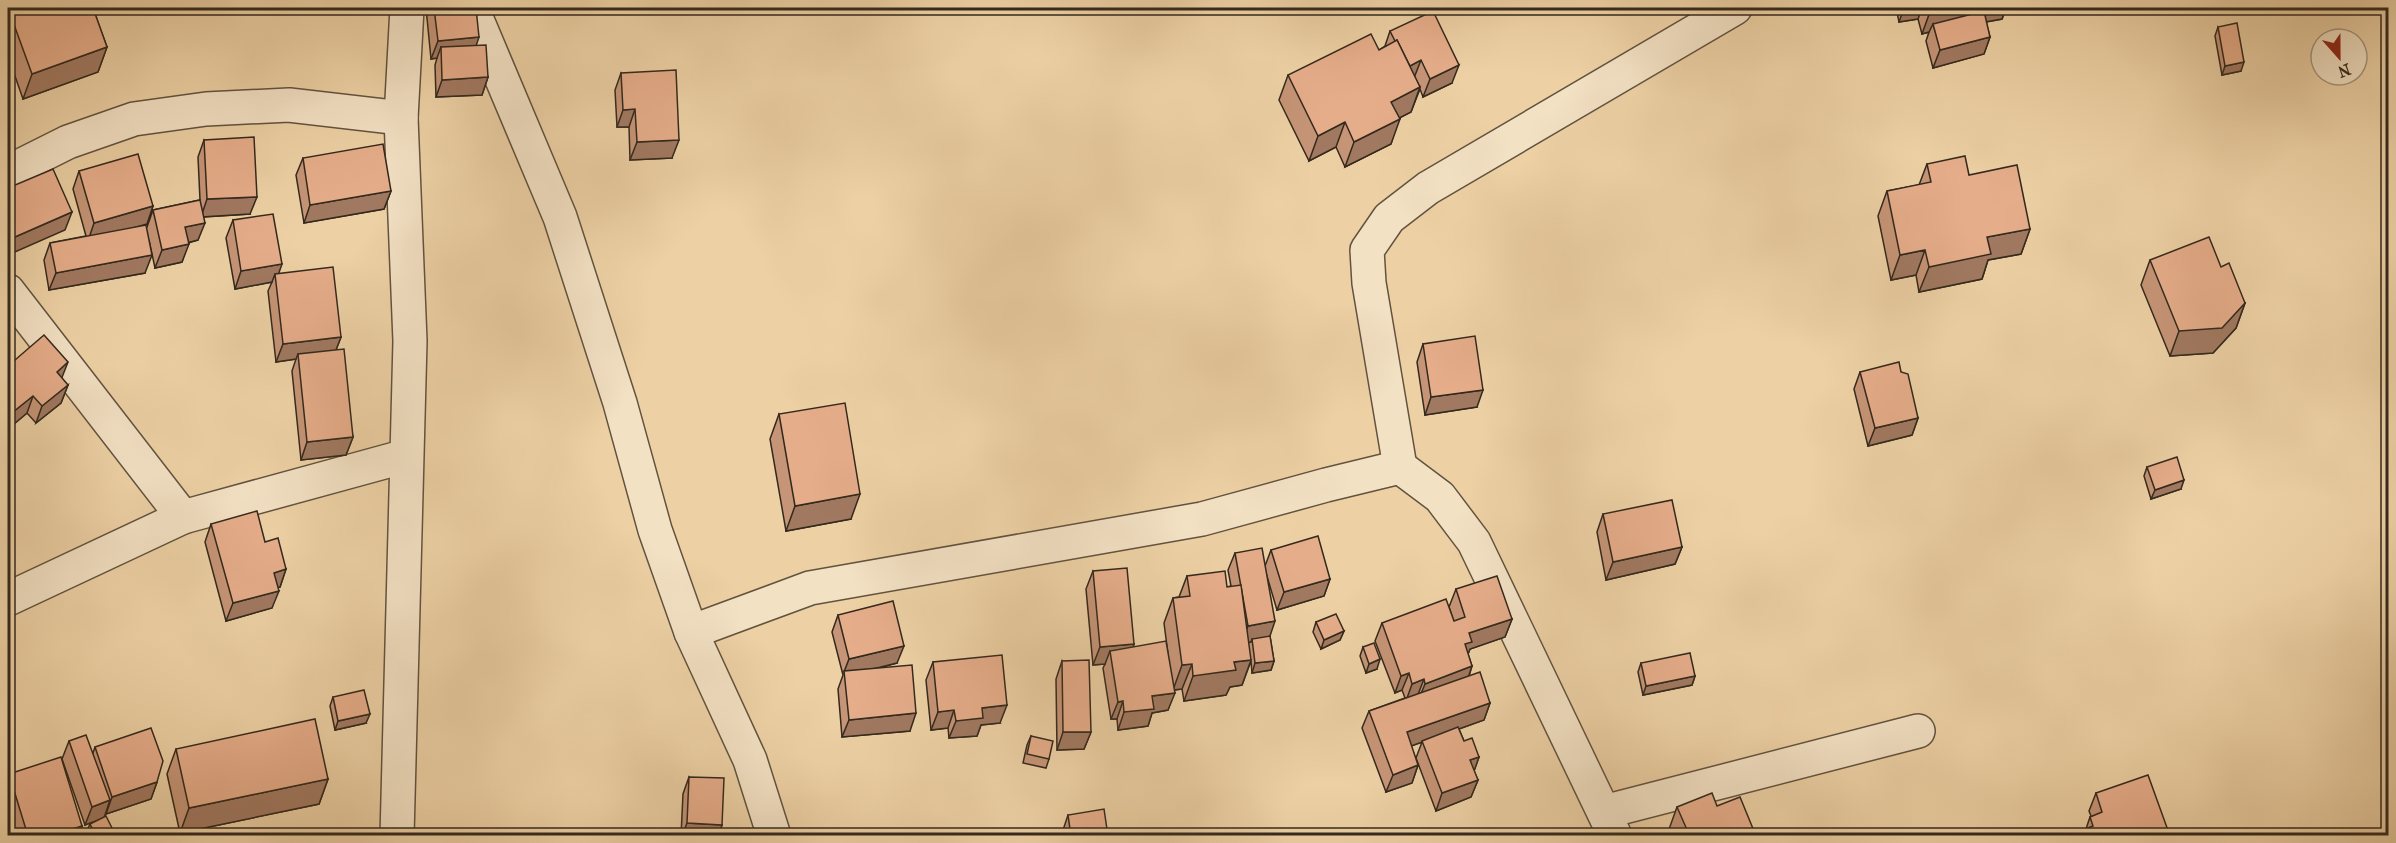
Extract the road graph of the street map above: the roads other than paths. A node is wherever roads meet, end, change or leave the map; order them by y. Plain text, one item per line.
1 (407, 8) edge
2 (472, 8) edge
3 (1735, 8) edge
4 (401, 118) junction
5 (8, 172) edge
6 (8, 291) edge
7 (406, 456) junction
8 (1400, 467) junction
9 (183, 517) junction
10 (8, 598) edge
11 (691, 632) junction
12 (1918, 731) dead end
13 (1609, 824) edge
14 (397, 836) edge
15 (774, 836) edge

1 - 4 street
2 - 11 street
3 - 8 street
4 - 5 street
4 - 7 street
6 - 9 street
7 - 9 street
7 - 14 street
8 - 11 street
8 - 13 street
9 - 10 street
11 - 15 street
12 - 13 street

